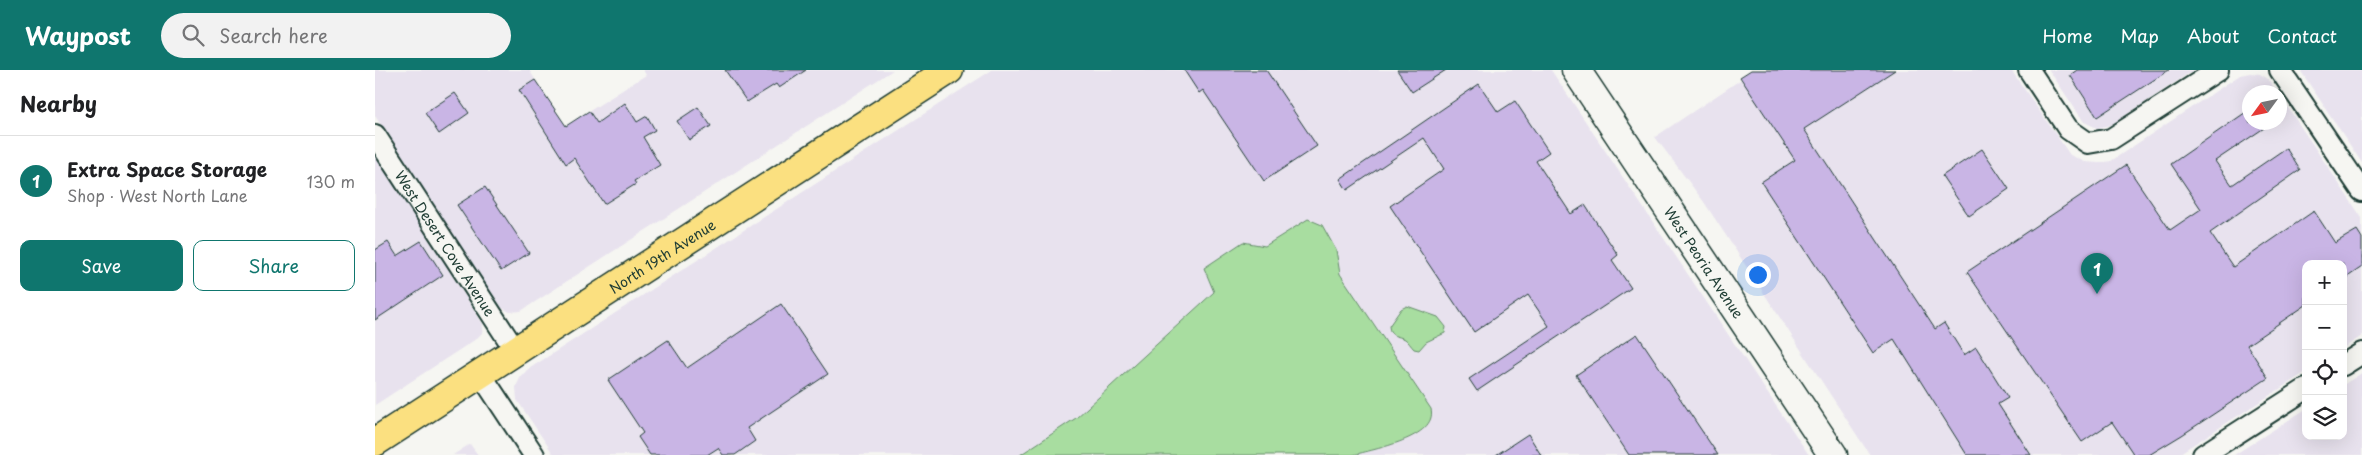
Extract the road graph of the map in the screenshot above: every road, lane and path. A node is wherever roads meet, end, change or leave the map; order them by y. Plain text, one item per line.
1 (949, 70) edge
2 (1576, 70) edge
3 (2029, 70) edge
4 (2217, 70) edge
5 (2280, 70) edge
6 (375, 135) edge
7 (2362, 191) edge
8 (515, 350) junction
9 (2362, 353) edge
10 (2347, 362) edge
11 (480, 374) junction
12 (2302, 392) edge
13 (375, 442) edge
14 (534, 455) edge
15 (1833, 455) edge
16 (2203, 455) edge

1 - 8 main road, North 19th Avenue
2 - 15 main road, West Peoria Avenue
3 - 4 street
5 - 7 street
6 - 8 street, West Desert Cove Avenue
8 - 11 main road, North 19th Avenue
9 - 10 street
11 - 13 main road, North 19th Avenue
11 - 14 street
12 - 16 street

